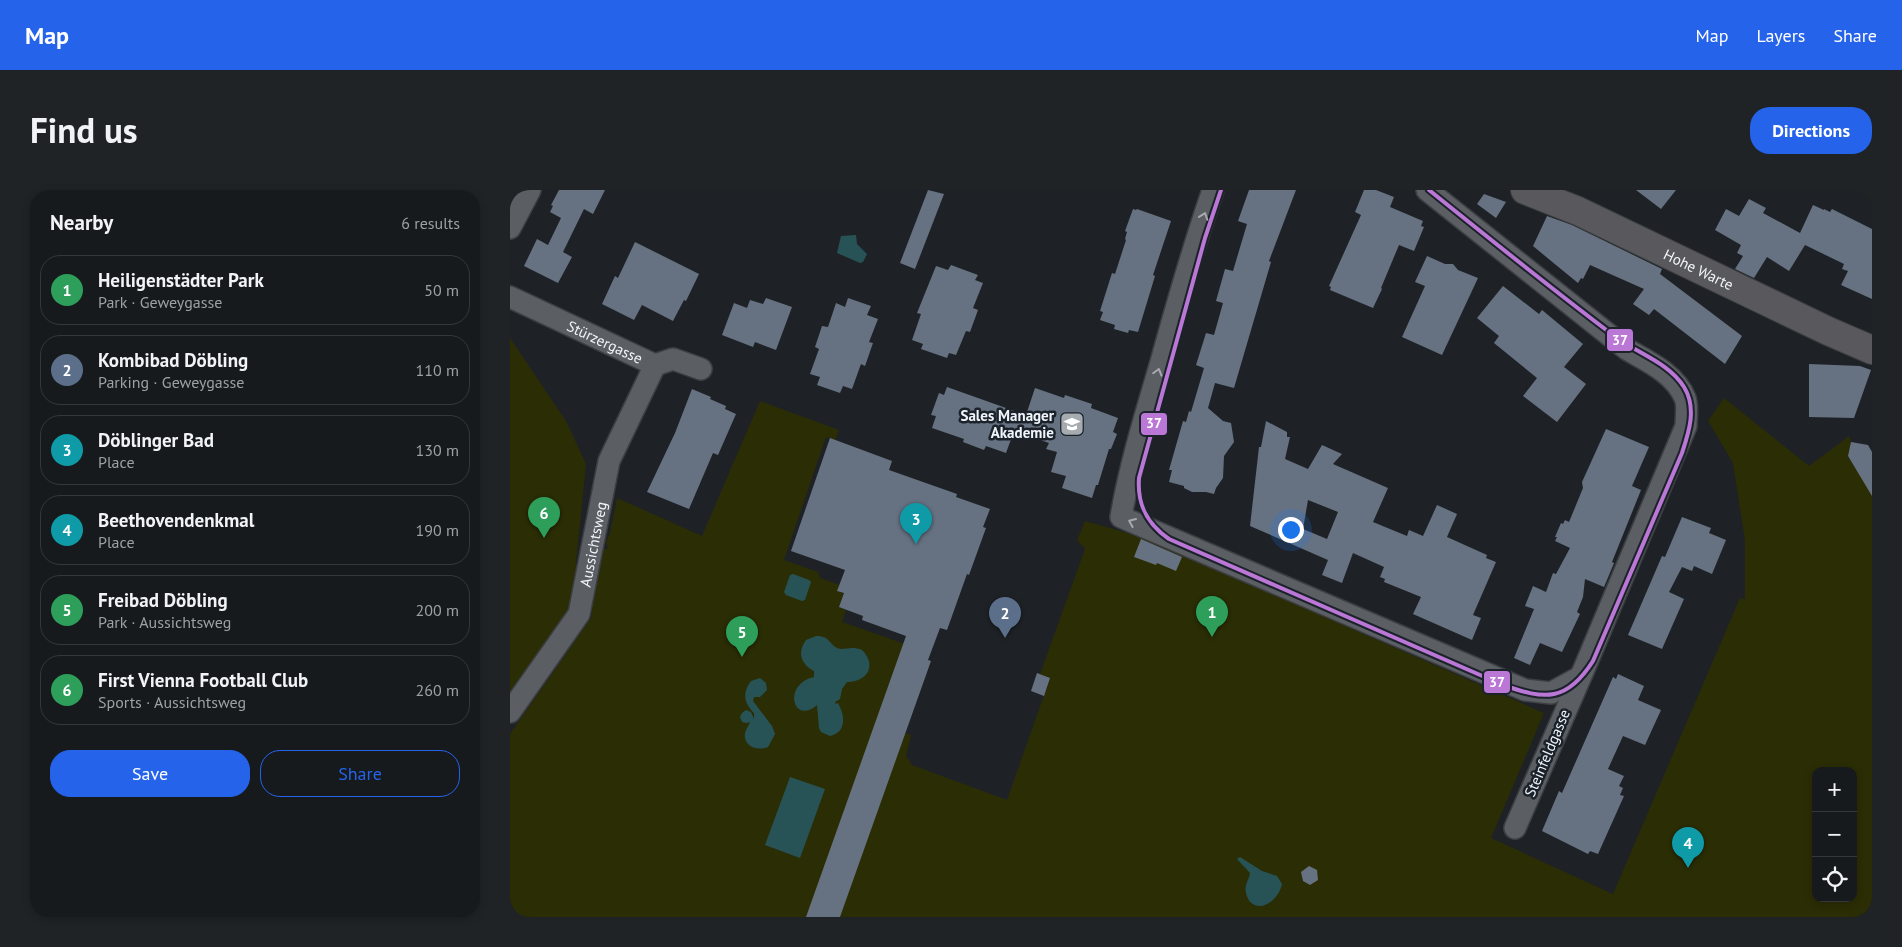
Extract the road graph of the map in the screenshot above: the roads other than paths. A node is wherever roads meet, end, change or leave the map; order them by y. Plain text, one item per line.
1 (530, 190) edge
2 (1213, 190) edge
3 (1426, 190) edge
4 (1525, 190) edge
5 (510, 228) edge
6 (510, 297) edge
7 (1872, 350) edge
8 (655, 365) junction
9 (701, 369) dead end
10 (1580, 677) junction
11 (510, 712) edge
12 (1515, 828) dead end

1 - 5 street
10 -> 2 street
3 - 10 street, Steinfeldgasse
4 - 7 street, Hohe Warte
6 - 8 street, Stürzergasse
8 - 9 street, Stürzergasse
8 - 11 street, Aussichtsweg
10 - 12 street, Steinfeldgasse

